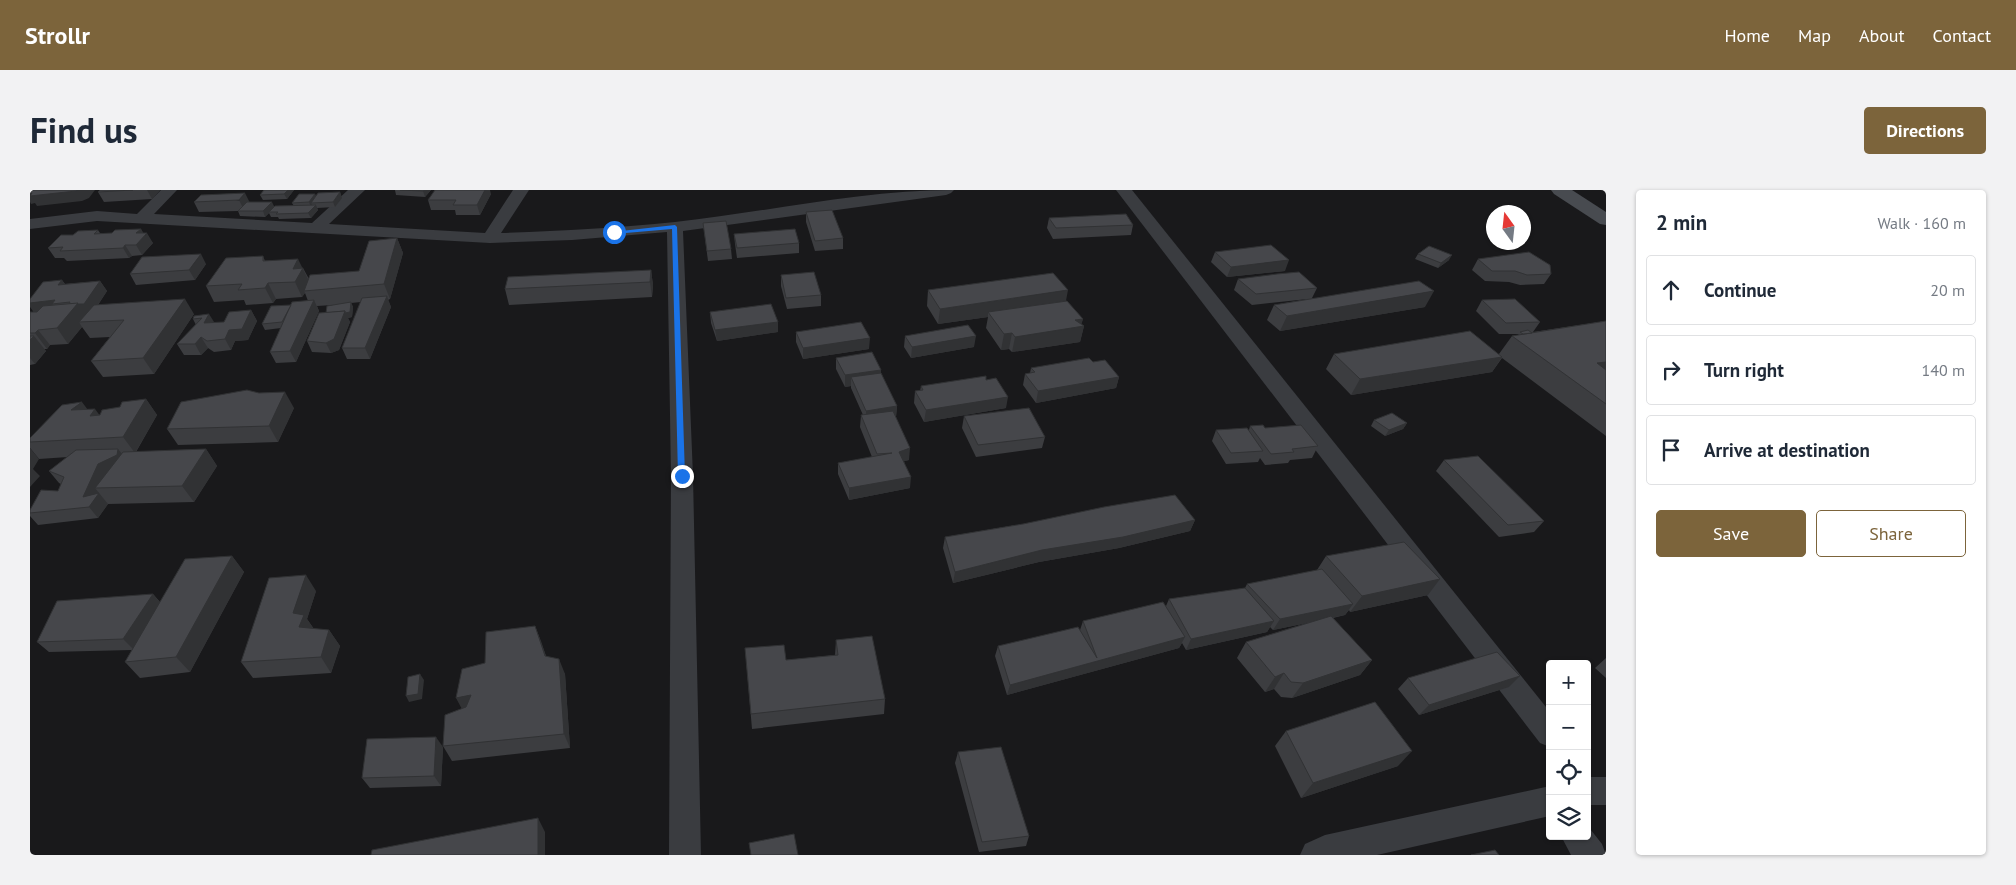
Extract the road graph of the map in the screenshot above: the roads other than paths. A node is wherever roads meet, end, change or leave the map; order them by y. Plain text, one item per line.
1 (169, 190) edge
2 (357, 190) edge
3 (521, 190) edge
4 (946, 190) edge
5 (1124, 190) edge
6 (1560, 190) edge
7 (142, 219) junction
8 (1606, 220) edge
9 (30, 224) edge
10 (675, 227) junction
11 (316, 228) junction
12 (490, 238) junction
13 (1546, 729) edge
14 (1546, 802) edge
15 (1580, 840) edge
16 (685, 855) edge
17 (1316, 855) edge
18 (1591, 855) edge

1 - 7 street
2 - 11 street
3 - 12 street
4 - 10 street
5 - 13 street
6 - 8 street
7 - 9 street
7 - 11 street
10 - 12 street
10 - 16 street
11 - 12 street
14 - 17 street
15 - 18 street

